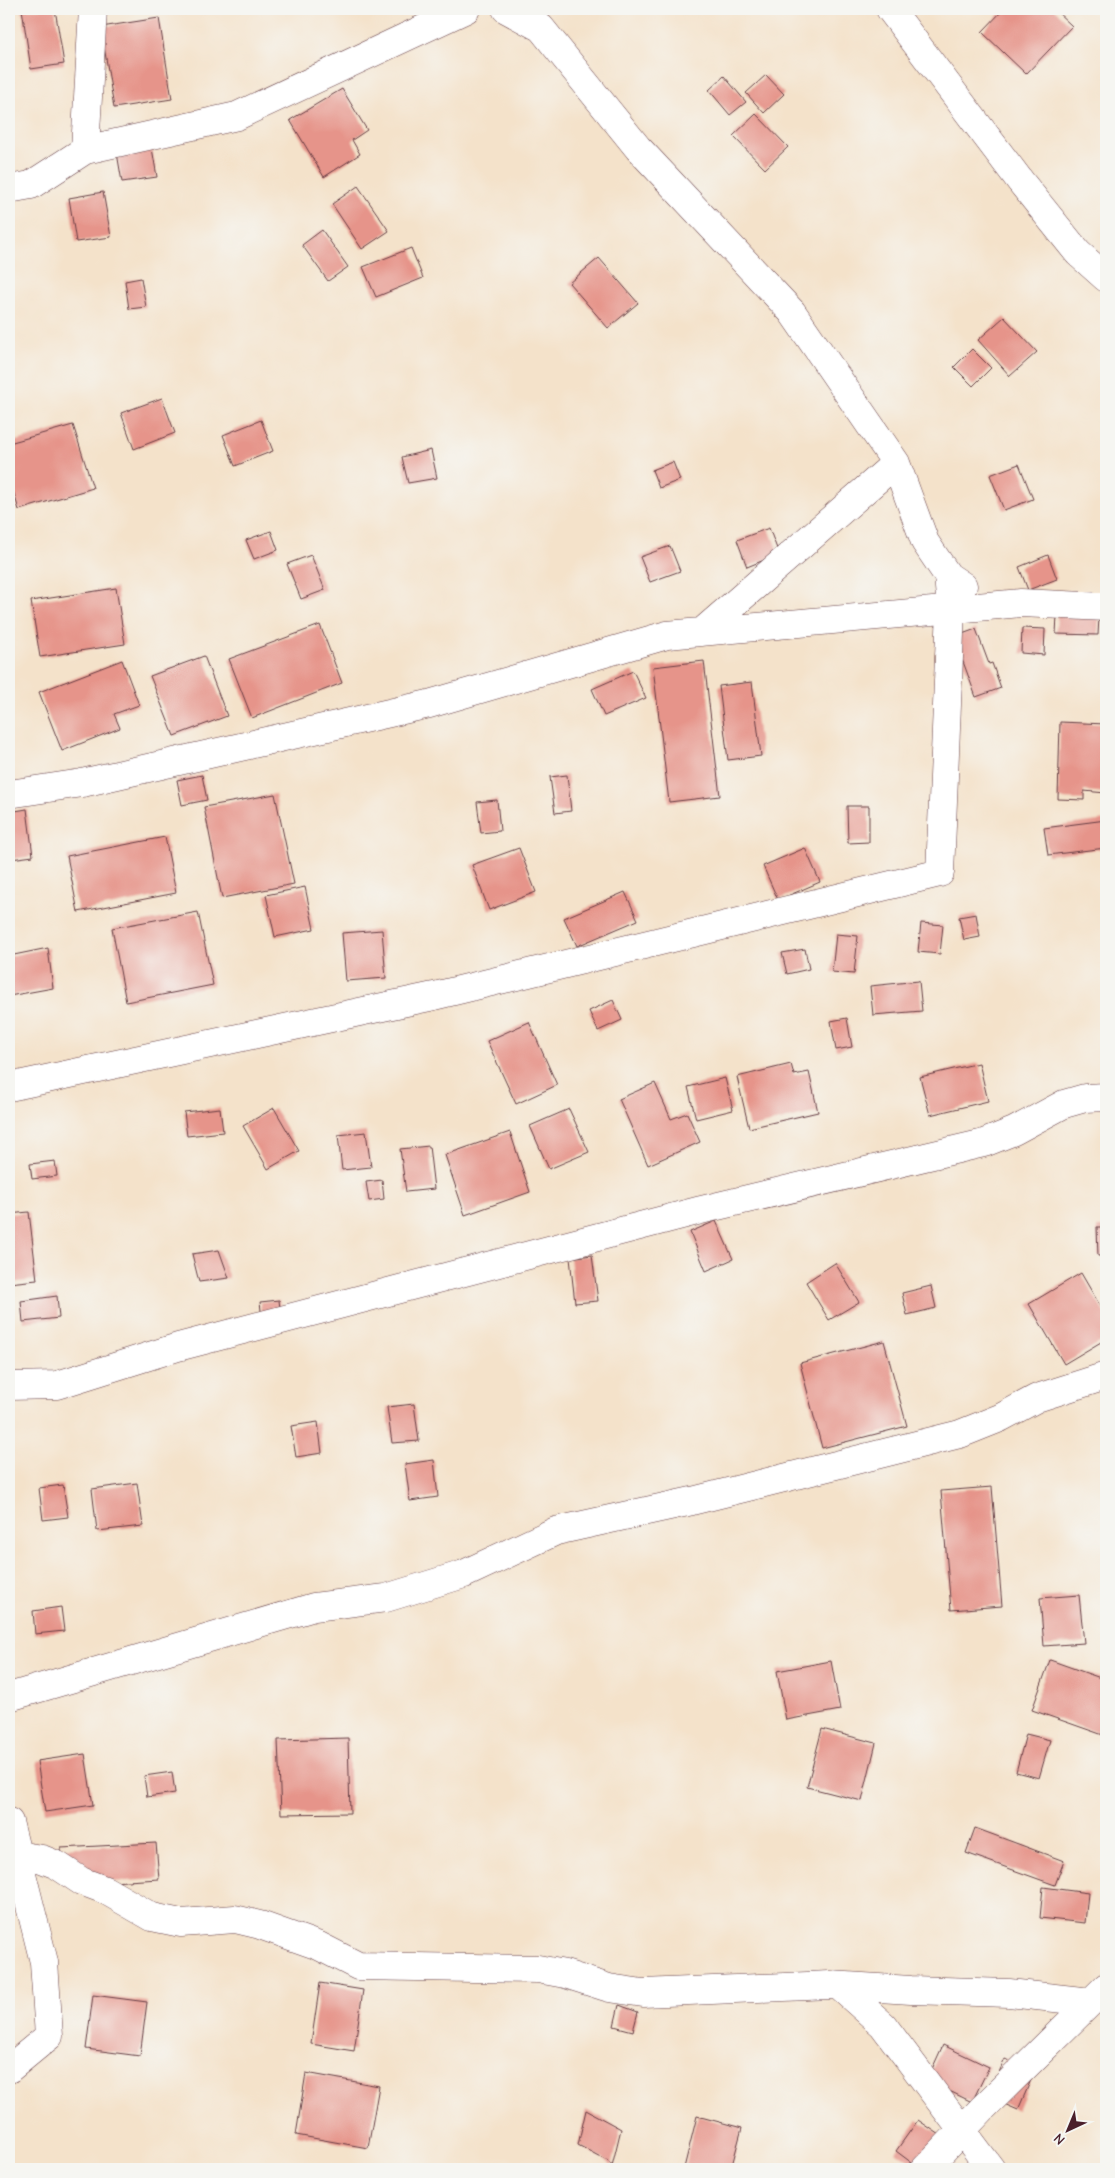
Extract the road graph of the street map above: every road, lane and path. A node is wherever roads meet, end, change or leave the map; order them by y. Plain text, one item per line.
1 (93, 9) edge
2 (466, 9) edge
3 (506, 9) edge
4 (890, 9) edge
5 (84, 150) junction
6 (9, 189) edge
7 (1106, 278) edge
8 (896, 463) junction
9 (948, 576) junction
10 (1021, 603) junction
11 (1106, 607) edge
12 (951, 609) junction
13 (702, 632) junction
14 (9, 794) edge
15 (9, 1087) edge
16 (1106, 1097) edge
17 (1106, 1376) edge
18 (9, 1386) edge
19 (9, 1697) edge
20 (9, 1822) edge
21 (16, 1855) junction
22 (840, 1986) junction
23 (1099, 1994) edge
24 (9, 2069) edge
25 (961, 2131) junction
26 (925, 2169) edge
27 (991, 2169) edge

1 - 5 street
2 - 5 street
3 - 8 street
4 - 7 street
5 - 6 street
8 - 9 street
8 - 13 street
9 - 10 street
9 - 12 street
10 - 11 street
10 - 12 street
12 - 13 street
12 - 15 street
13 - 14 street
16 - 18 street
17 - 19 street
20 - 21 street
21 - 22 street
21 - 24 street
22 - 23 street
22 - 25 street
23 - 25 street
25 - 26 street
25 - 27 street

